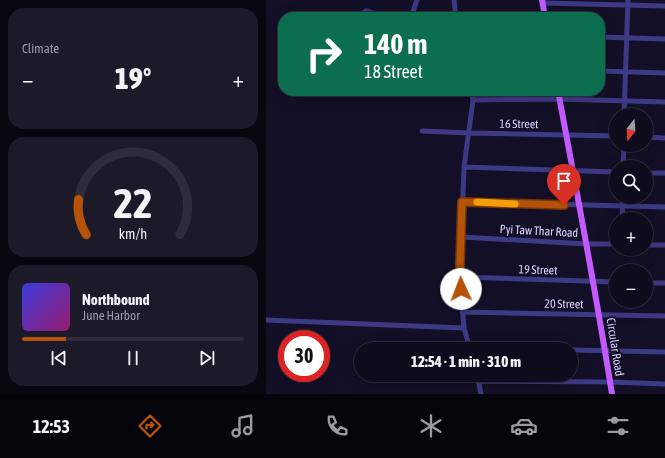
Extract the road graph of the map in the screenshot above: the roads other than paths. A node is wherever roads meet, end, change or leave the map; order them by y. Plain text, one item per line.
1 (417, 0) edge
2 (454, 0) edge
3 (543, 1) edge
4 (628, 3) edge
5 (665, 6) edge
6 (413, 12) edge
7 (455, 12) edge
8 (544, 12) edge
9 (605, 37) edge
10 (626, 38) junction
11 (665, 39) edge
12 (605, 71) edge
13 (625, 72) junction
14 (665, 73) edge
15 (472, 96) edge
16 (559, 96) edge
17 (559, 99) junction
18 (473, 100) junction
19 (625, 101) junction
20 (665, 102) edge
21 (624, 108) edge
22 (422, 131) dead end
23 (468, 133) junction
24 (566, 135) junction
25 (609, 136) edge
26 (653, 137) edge
27 (665, 138) edge
28 (464, 168) junction
29 (572, 171) junction
30 (609, 172) edge
31 (653, 173) edge
32 (665, 173) edge
33 (462, 202) junction
34 (579, 205) junction
35 (623, 206) junction
36 (665, 207) edge
37 (623, 212) edge
38 (461, 237) junction
39 (587, 244) junction
40 (609, 244) edge
41 (653, 245) edge
42 (665, 245) edge
43 (460, 277) junction
44 (593, 282) junction
45 (609, 282) edge
46 (653, 283) edge
47 (665, 283) edge
48 (462, 312) junction
49 (599, 314) junction
50 (665, 316) edge
51 (266, 320) edge
52 (464, 328) junction
53 (468, 342) edge
54 (578, 350) edge
55 (604, 351) junction
56 (665, 352) edge
57 (478, 382) edge
58 (578, 382) edge
59 (610, 382) junction
60 (665, 384) edge
61 (482, 394) edge
62 (612, 394) edge

1 - 6 street
2 - 7 street
3 - 4 street
3 - 8 main road
4 - 5 street
4 - 10 street
9 - 10 street
10 - 11 street
10 - 13 street
12 - 13 street
13 - 14 street
13 - 19 street
15 - 18 street
16 - 17 main road, Circular Road
17 - 18 street
17 - 19 street
17 - 24 main road, Circular Road
18 - 23 street
19 - 20 street
19 - 21 street
22 - 23 street, 16 Street
23 - 24 street, 16 Street
23 - 28 street
24 - 25 street, 16 Street
24 - 29 main road, Circular Road
26 - 27 street
28 - 29 street
28 - 33 street
29 - 30 street
29 - 34 main road, Circular Road
31 - 32 street
33 - 34 street
33 - 38 street
34 - 35 street
34 - 39 main road, Circular Road
35 - 36 street
35 - 37 street
38 - 39 street, Pyi Taw Thar Road
38 - 43 street
39 - 40 street, Pyi Taw Thar Road
39 - 44 main road, Circular Road
41 - 42 street
43 - 44 street, 19 Street
43 - 48 street
44 - 45 street, 19 Street
44 - 49 main road, Circular Road
46 - 47 street
48 - 49 street, 20 Street
48 - 52 street
49 - 50 street, 20 Street
49 - 55 main road, Circular Road
51 - 52 street
52 - 53 street
54 - 55 street
55 - 56 street
55 - 59 main road, Circular Road
57 - 61 street
58 - 59 street
59 - 60 street
59 - 62 main road, Circular Road

